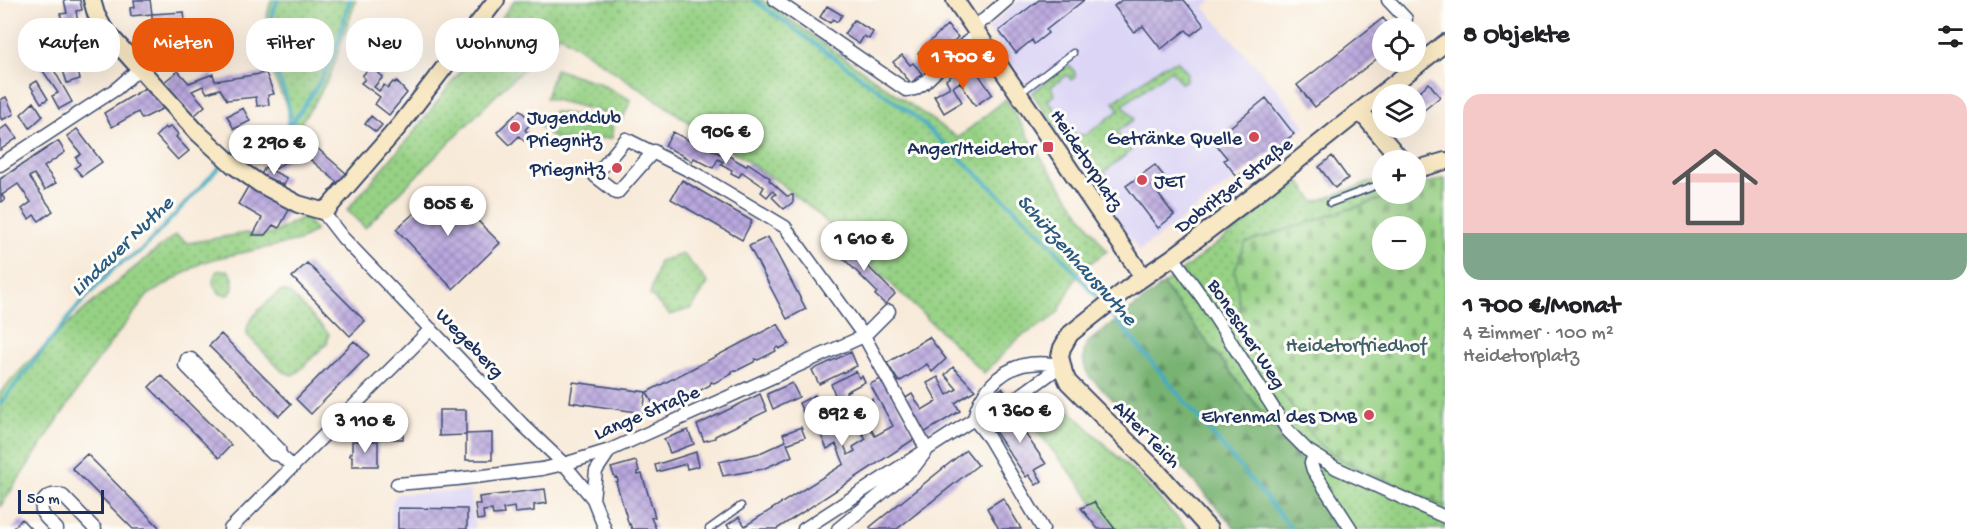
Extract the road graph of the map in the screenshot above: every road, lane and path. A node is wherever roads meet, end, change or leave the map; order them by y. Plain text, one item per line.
1 (92, 0) edge
2 (496, 0) edge
3 (775, 0) edge
4 (955, 0) edge
5 (1007, 0) edge
6 (1388, 0) edge
7 (1405, 18) edge
8 (976, 30) junction
9 (1445, 43) edge
10 (1073, 53) dead end
11 (132, 59) edge
12 (135, 72) edge
13 (144, 72) edge
14 (1019, 93) junction
15 (1360, 111) junction
16 (1393, 150) edge
17 (654, 151) junction
18 (1445, 161) edge
19 (0, 165) edge
20 (1426, 166) edge
21 (1372, 187) edge
22 (1330, 203) dead end
23 (322, 212) junction
24 (1173, 257) junction
25 (1143, 277) junction
26 (889, 311) dead end
27 (431, 329) junction
28 (864, 336) junction
29 (1062, 365) junction
30 (974, 419) junction
31 (610, 450) junction
32 (927, 450) junction
33 (280, 455) junction
34 (1314, 455) junction
35 (564, 464) junction
36 (292, 467) junction
37 (397, 484) dead end
38 (593, 499) junction
39 (741, 506) dead end
40 (1445, 517) edge
41 (57, 529) edge
42 (95, 529) edge
43 (230, 529) edge
44 (605, 529) edge
45 (709, 529) edge
46 (804, 529) edge
47 (838, 529) edge
48 (1043, 529) edge
49 (1209, 529) edge
50 (1352, 529) edge

1 - 11 street
2 - 23 street
3 - 8 street
4 - 8 street, Heidetorplatz
5 - 8 street
6 - 7 street
8 - 14 street, Heidetorplatz
9 - 15 street, Dobritzer Straße
10 - 14 lane
12 - 19 street
13 - 23 street
14 - 25 street, Heidetorplatz
15 - 16 street
15 - 24 street, Dobritzer Straße
17 - 17 street
17 - 28 street
18 - 20 street
21 - 22 lane
23 - 27 street, Wegeberg
24 - 25 street, Dobritzer Straße
24 - 34 street, Bonescher Weg
25 - 29 street, Dobritzer Straße
26 - 28 street, Lange Straße
27 - 35 street, Wegeberg
27 - 36 street
28 - 31 street, Lange Straße
28 - 32 street
29 - 30 street
29 - 30 street
29 - 49 street, Alter Teich
30 - 32 street
30 - 48 street
31 - 35 street, Lange Straße
31 - 38 street, Wegeberg
32 - 46 street
32 - 47 street
33 - 33 street
33 - 36 street
34 - 40 street, Bonescher Weg
34 - 50 street
35 - 37 street, Lange Straße
35 - 38 street, Wegeberg
36 - 43 street
38 - 44 street, Wegeberg
39 - 45 lane
41 - 42 street

